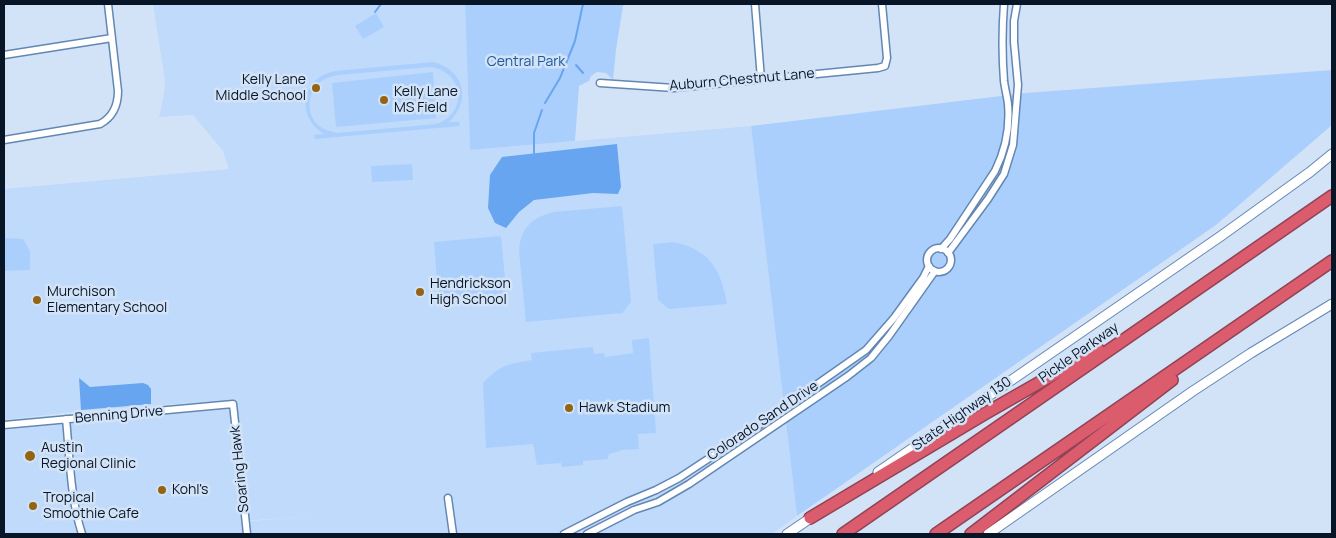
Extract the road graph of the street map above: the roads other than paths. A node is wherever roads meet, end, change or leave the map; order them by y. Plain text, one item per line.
1 (108, 4) edge
2 (755, 4) edge
3 (882, 4) edge
4 (1004, 4) edge
5 (1017, 4) edge
6 (112, 38) junction
7 (4, 55) edge
8 (761, 79) junction
9 (600, 83) dead end
10 (4, 140) edge
11 (1332, 154) edge
12 (1000, 160) junction
13 (1008, 163) junction
14 (1332, 196) edge
15 (941, 248) junction
16 (948, 252) junction
17 (1332, 261) edge
18 (929, 266) junction
19 (935, 271) junction
20 (1298, 284) junction
21 (1185, 297) junction
22 (1332, 304) edge
23 (234, 404) joint
24 (66, 419) junction
25 (4, 425) edge
26 (692, 469) junction
27 (690, 484) junction
28 (448, 498) dead end
29 (810, 518) junction
30 (82, 534) edge
31 (247, 534) edge
32 (453, 534) edge
33 (564, 534) edge
34 (587, 534) edge
35 (787, 534) edge
36 (843, 534) edge
37 (936, 534) edge
38 (972, 534) edge
39 (988, 534) edge

1 - 6 street
2 - 8 street
3 - 8 street, Auburn Chestnut Lane
4 - 12 street
5 - 13 street
6 - 7 street
6 - 10 street
8 - 9 street, Auburn Chestnut Lane
11 - 29 main road, State Highway 130
12 - 13 street
12 - 15 street
13 - 16 street
14 - 21 highway, Pickle Parkway
15 - 16 street
15 - 18 street
16 - 19 street
17 - 20 highway
18 - 19 street
18 - 26 street, Colorado Sand Drive
19 - 27 street, Colorado Sand Drive
20 - 37 highway
20 - 38 highway
21 - 29 highway
21 - 36 highway, Pickle Parkway
22 - 39 main road
23 - 24 street, Benning Drive
23 - 31 street, Soaring Hawk
24 - 25 street, Benning Drive
24 - 30 street
26 - 27 street
26 - 33 street, Colorado Sand Drive
27 - 34 street, Colorado Sand Drive
28 - 32 street
29 - 35 main road, State Highway 130

